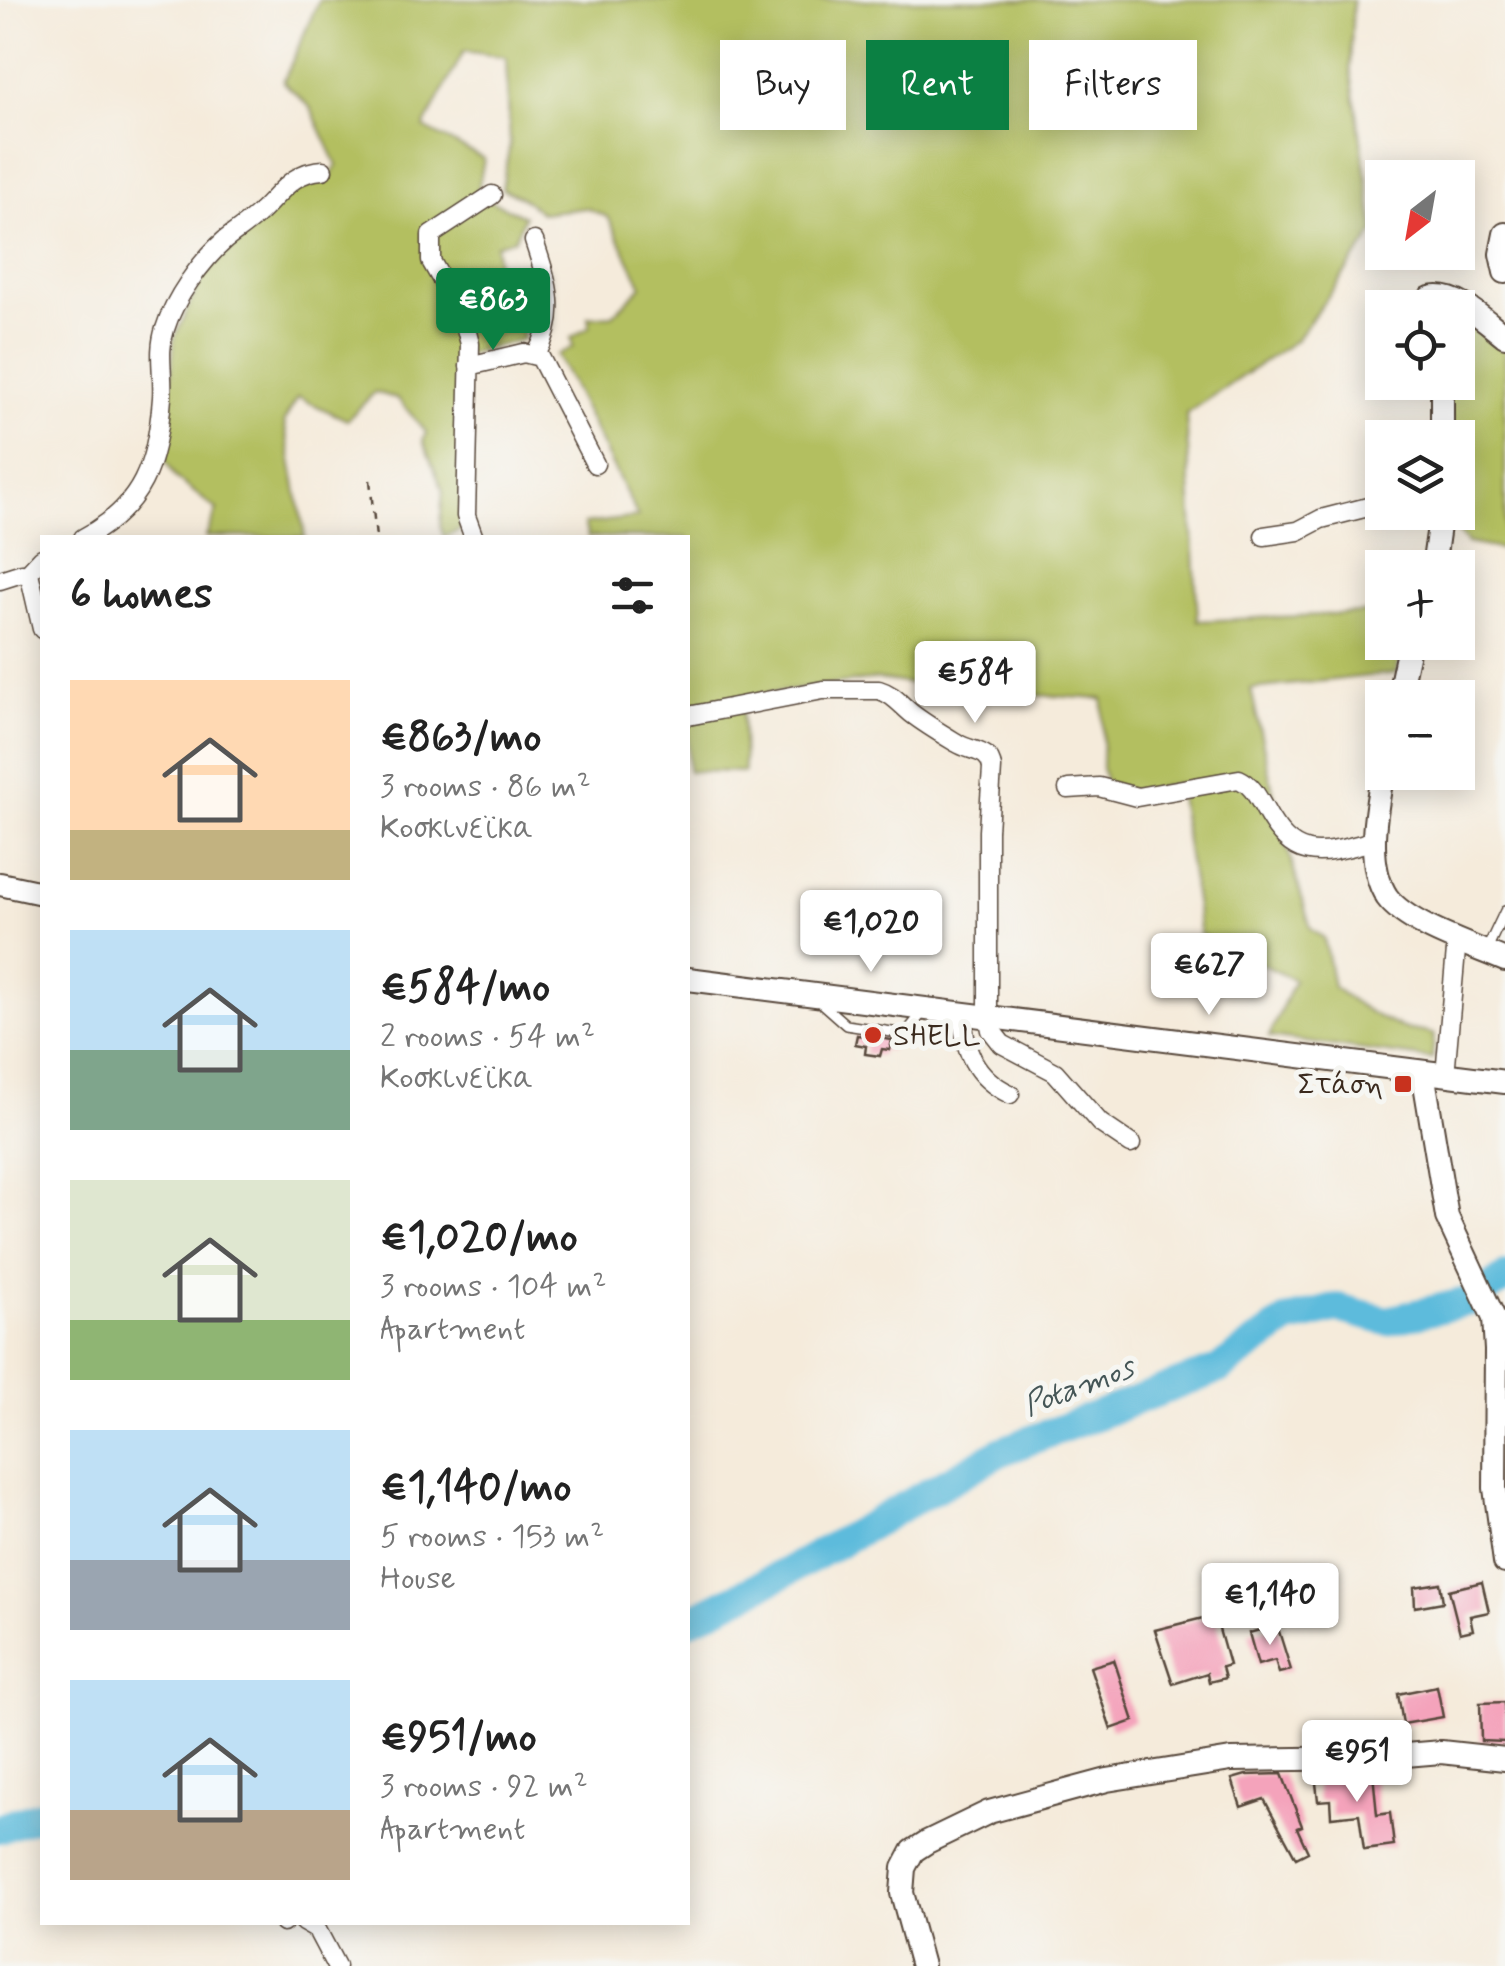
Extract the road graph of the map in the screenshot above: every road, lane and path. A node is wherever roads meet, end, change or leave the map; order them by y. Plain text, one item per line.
1 (323, 170) dead end
2 (492, 195) dead end
3 (1505, 234) edge
4 (534, 241) dead end
5 (1505, 272) edge
6 (1475, 315) edge
7 (1505, 336) edge
8 (536, 355) junction
9 (469, 366) junction
10 (595, 464) dead end
11 (370, 480) dead end
12 (1365, 508) edge
13 (88, 535) edge
14 (376, 535) edge
15 (473, 535) edge
16 (1264, 536) dead end
17 (40, 560) edge
18 (26, 574) junction
19 (0, 580) edge
20 (40, 619) edge
21 (690, 716) edge
22 (1068, 789) dead end
23 (1381, 790) edge
24 (1376, 840) junction
25 (0, 884) edge
26 (40, 894) edge
27 (1505, 911) edge
28 (1458, 939) junction
29 (1496, 956) edge
30 (690, 979) edge
31 (962, 1012) junction
32 (988, 1016) junction
33 (1434, 1074) junction
34 (1505, 1082) edge
35 (1010, 1094) dead end
36 (1132, 1144) dead end
37 (1496, 1312) edge
38 (1505, 1562) edge
39 (1505, 1759) edge
40 (309, 1925) edge
41 (336, 1966) edge
42 (922, 1966) edge

1 - 13 street
2 - 9 street
3 - 5 street
4 - 8 street
6 - 7 street
8 - 9 street
8 - 10 street
9 - 15 street
11 - 14 path
12 - 16 street
17 - 18 street
18 - 19 street
18 - 20 street
21 - 32 street
22 - 24 street
23 - 24 street
24 - 28 street
25 - 26 street
27 - 29 lane
28 - 29 street
28 - 33 street
30 - 31 street
31 - 32 street
31 - 35 street
32 - 33 street
32 - 36 street
33 - 34 street
33 - 37 street
37 - 38 street
39 - 42 street
40 - 41 street

